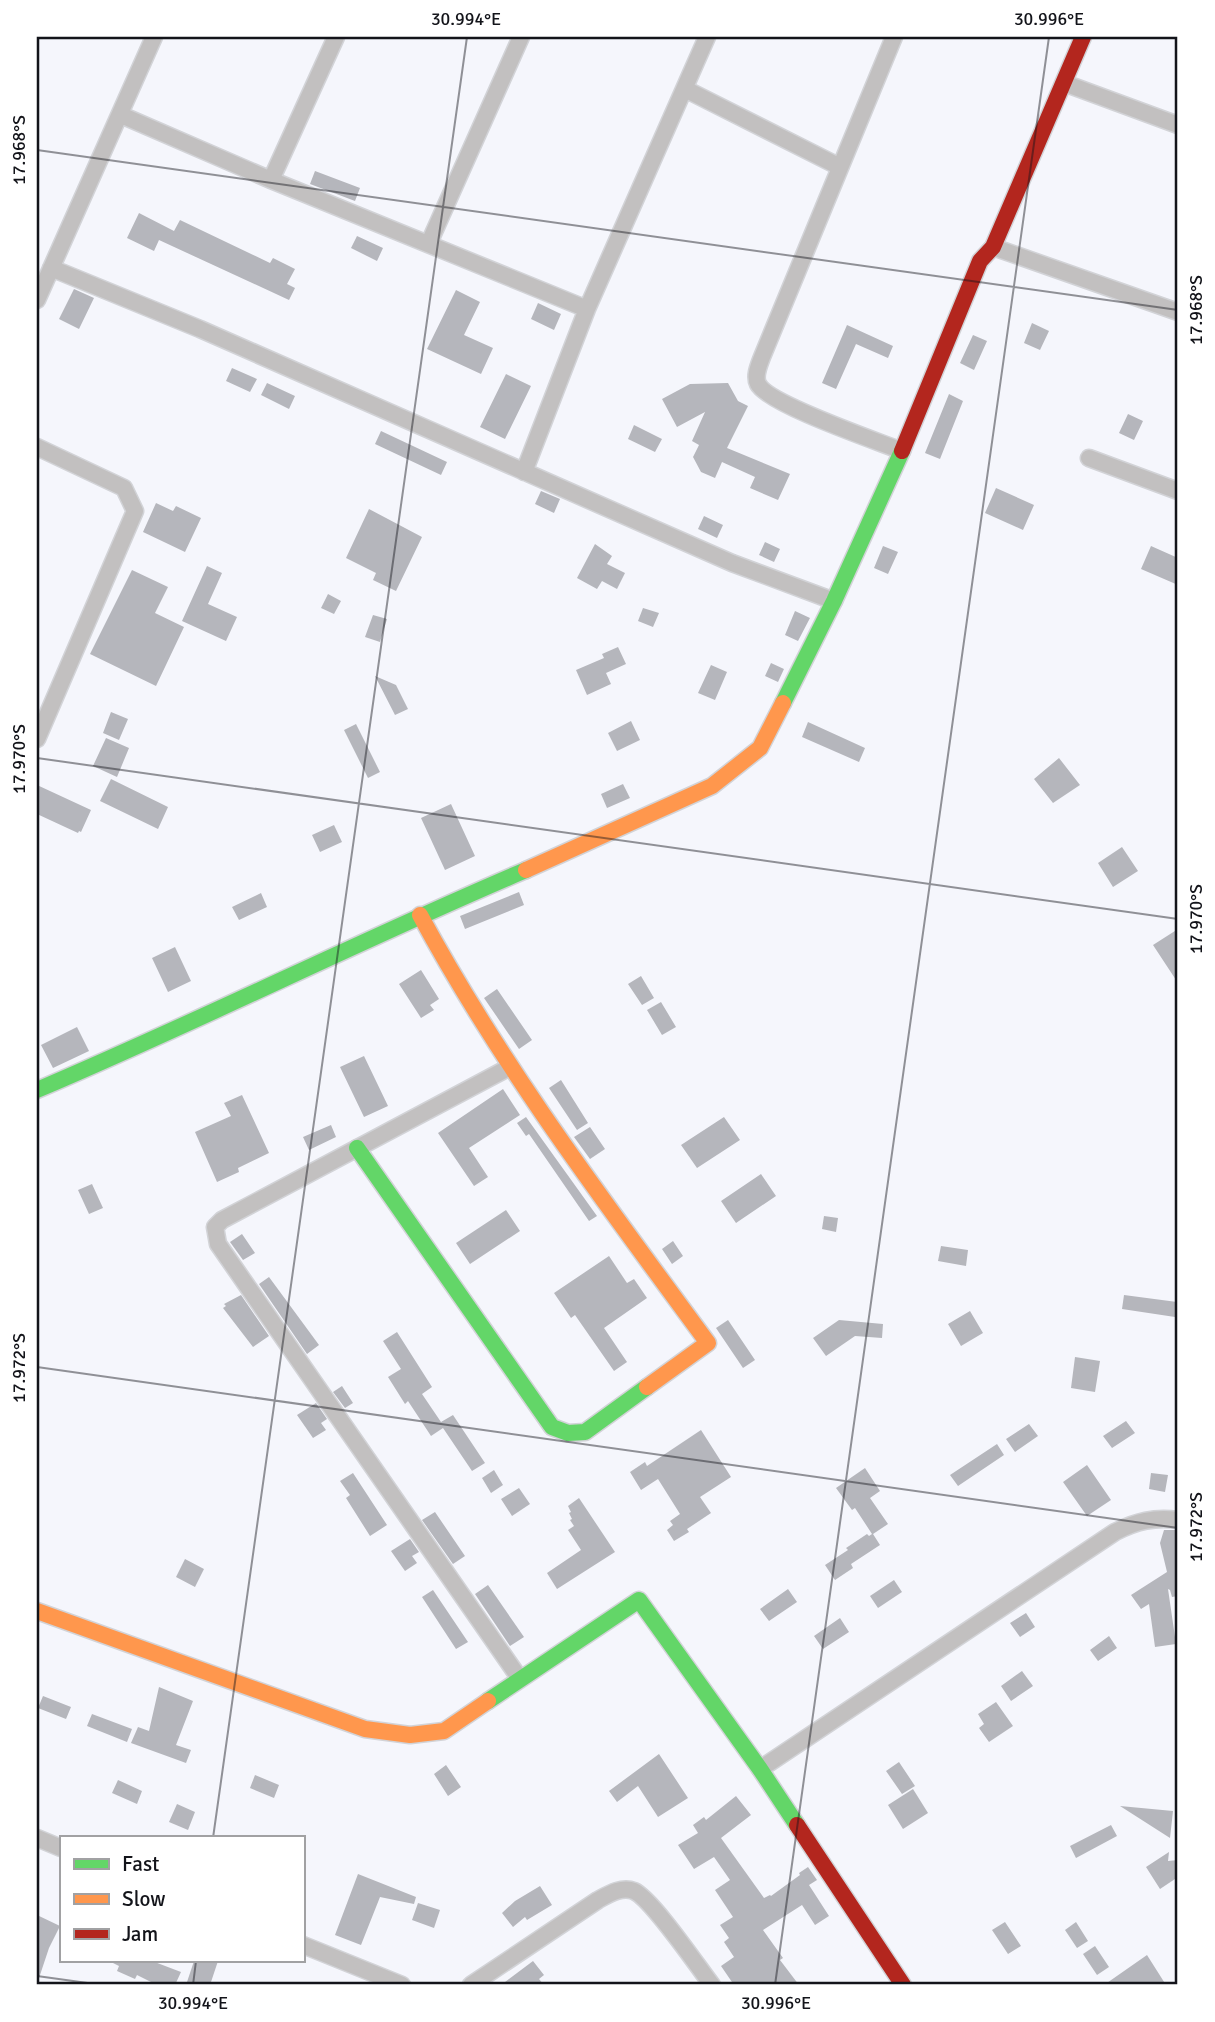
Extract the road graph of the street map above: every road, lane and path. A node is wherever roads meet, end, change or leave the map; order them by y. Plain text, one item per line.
1 (154, 37) edge
2 (337, 37) edge
3 (521, 37) edge
4 (707, 37) edge
5 (894, 37) edge
6 (1083, 37) edge
7 (1064, 83) junction
8 (685, 89) junction
9 (121, 115) junction
10 (1178, 125) edge
11 (840, 167) junction
12 (271, 180) junction
13 (429, 243) junction
14 (993, 247) junction
15 (51, 268) junction
16 (37, 300) edge
17 (587, 309) junction
18 (1178, 312) edge
19 (37, 447) edge
20 (902, 451) junction
21 (1089, 458) dead end
22 (524, 472) junction
23 (1178, 491) edge
24 (834, 601) junction
25 (37, 739) edge
26 (420, 915) junction
27 (508, 1068) junction
28 (37, 1090) edge
29 (358, 1147) junction
30 (1178, 1520) edge
31 (37, 1612) edge
32 (520, 1679) junction
33 (760, 1769) junction
34 (37, 1838) edge
35 (60, 1848) edge
36 (304, 1945) edge
37 (402, 1985) edge
38 (471, 1985) edge
39 (712, 1985) edge
40 (903, 1985) edge

1 - 9 street
2 - 12 street
3 - 13 street
4 - 8 street
5 - 11 street
6 - 7 street
7 - 10 street
7 - 14 street
8 - 11 street
8 - 17 street
9 - 12 street
9 - 15 street
11 - 20 street
12 - 13 street
13 - 17 street
14 - 18 street
14 - 20 street
15 - 16 street
15 - 22 street
17 - 22 street
19 - 25 street
20 - 24 street
21 - 23 street
22 - 24 street
24 - 26 street
26 - 27 street
26 - 28 street
27 - 29 street
27 - 29 street
29 - 32 street
30 - 33 street
31 - 32 street
32 - 33 street
33 - 40 street
34 - 35 street
36 - 37 street
38 - 39 street

